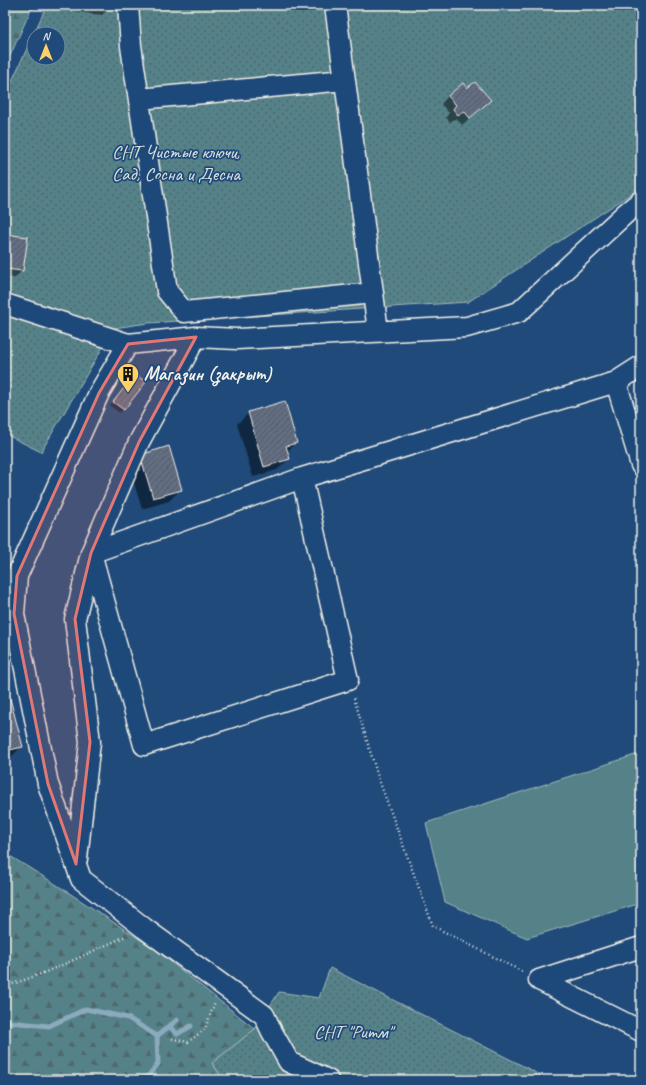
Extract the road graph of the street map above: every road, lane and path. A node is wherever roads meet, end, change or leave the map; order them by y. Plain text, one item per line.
1 (128, 5) edge
2 (335, 5) edge
3 (345, 80) junction
4 (139, 99) junction
5 (641, 201) edge
6 (373, 293) junction
7 (5, 304) edge
8 (378, 331) junction
9 (196, 337) junction
10 (128, 344) junction
11 (641, 366) edge
12 (616, 382) junction
13 (641, 465) edge
14 (302, 478) junction
15 (91, 553) junction
16 (348, 680) junction
17 (76, 864) junction
18 (144, 928) junction
19 (641, 947) edge
20 (539, 980) junction
21 (221, 985) junction
22 (5, 986) edge
23 (641, 1031) edge
24 (168, 1038) dead end
25 (328, 1080) edge

1 - 4 street
2 - 3 street
3 - 4 street
3 - 6 street
4 - 6 street
5 - 8 street
6 - 8 street
7 - 10 street
8 - 9 street
9 - 10 street
9 - 15 street
10 - 17 street
11 - 12 street
12 - 13 street
12 - 14 street
14 - 15 street
14 - 16 street
15 - 16 street
15 - 17 street
16 - 20 path
17 - 18 street
18 - 21 street
18 - 22 path
19 - 20 street
20 - 23 street
21 - 24 path
21 - 25 street

